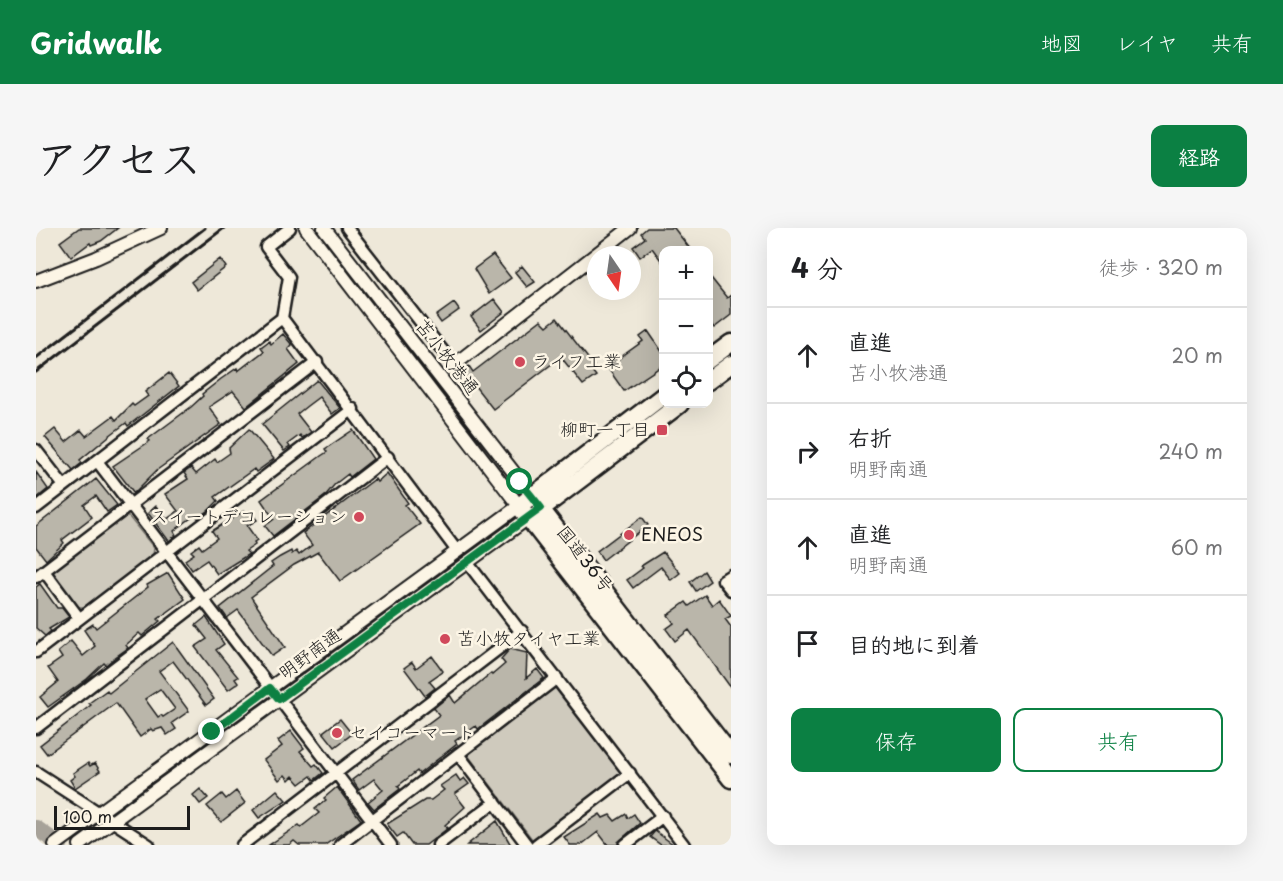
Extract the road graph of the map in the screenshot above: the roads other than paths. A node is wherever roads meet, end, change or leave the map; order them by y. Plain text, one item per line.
1 (161, 228) edge
2 (290, 228) edge
3 (324, 228) edge
4 (347, 228) edge
5 (630, 228) edge
6 (308, 231) edge
7 (36, 280) edge
8 (282, 318) junction
9 (731, 343) edge
10 (713, 356) edge
11 (317, 362) junction
12 (731, 364) edge
13 (454, 365) joint
14 (713, 377) edge
15 (659, 398) edge
16 (674, 408) edge
17 (352, 409) junction
18 (36, 450) edge
19 (388, 457) junction
20 (97, 461) junction
21 (64, 486) junction
22 (131, 504) junction
23 (530, 507) junction
24 (36, 508) edge
25 (457, 551) junction
26 (167, 552) junction
27 (467, 562) junction
28 (40, 574) edge
29 (731, 574) edge
30 (731, 590) edge
31 (203, 599) junction
32 (392, 600) junction
33 (400, 612) junction
34 (79, 618) junction
35 (522, 631) junction
36 (36, 652) edge
37 (557, 678) junction
38 (270, 688) junction
39 (279, 699) junction
40 (36, 728) edge
41 (458, 754) junction
42 (731, 755) edge
43 (36, 772) edge
44 (335, 773) junction
45 (630, 773) junction
46 (731, 779) edge
47 (495, 802) junction
48 (99, 814) junction
49 (663, 816) junction
50 (372, 820) junction
51 (107, 826) junction
52 (55, 845) edge
53 (80, 845) edge
54 (149, 845) edge
55 (242, 845) edge
56 (340, 845) edge
57 (391, 845) edge
58 (438, 845) edge
59 (527, 845) edge
60 (536, 845) edge
61 (625, 845) edge
62 (684, 845) edge

1 - 7 street
2 - 8 street
3 - 23 street, 苫小牧港通
4 - 13 street
5 - 13 street
6 - 23 street, 苫小牧港通
8 - 11 street
8 - 20 street
9 - 10 highway
11 - 17 street
11 - 22 street
12 - 14 highway
15 - 23 highway
16 - 23 highway
17 - 19 street
17 - 26 street
18 - 21 street
19 - 25 street
19 - 31 street
20 - 21 street
20 - 22 street
21 - 24 street
22 - 26 street
22 - 28 street
23 - 25 street, 明野南通
23 - 27 street, 明野南通
23 - 42 highway, 国道36号
23 - 46 highway, 国道36号
25 - 32 street, 明野南通
26 - 31 street
26 - 34 street
27 - 33 street, 明野南通
27 - 35 street
28 - 34 street
29 - 30 street
31 - 38 street
31 - 40 street
32 - 33 street
32 - 38 street, 明野南通
33 - 39 street, 明野南通
34 - 36 street
35 - 37 street
35 - 44 street
37 - 41 street
37 - 45 street
38 - 39 street
38 - 48 street, 明野南通
39 - 44 street
39 - 51 street, 明野南通
41 - 47 street
41 - 50 street
43 - 48 street
44 - 50 street
44 - 55 street
45 - 49 street
45 - 60 street
47 - 58 street
47 - 59 street
48 - 51 street
48 - 52 street, 明野南通
49 - 61 street
49 - 62 street
50 - 56 street
50 - 57 street
51 - 53 street, 明野南通
51 - 54 street

